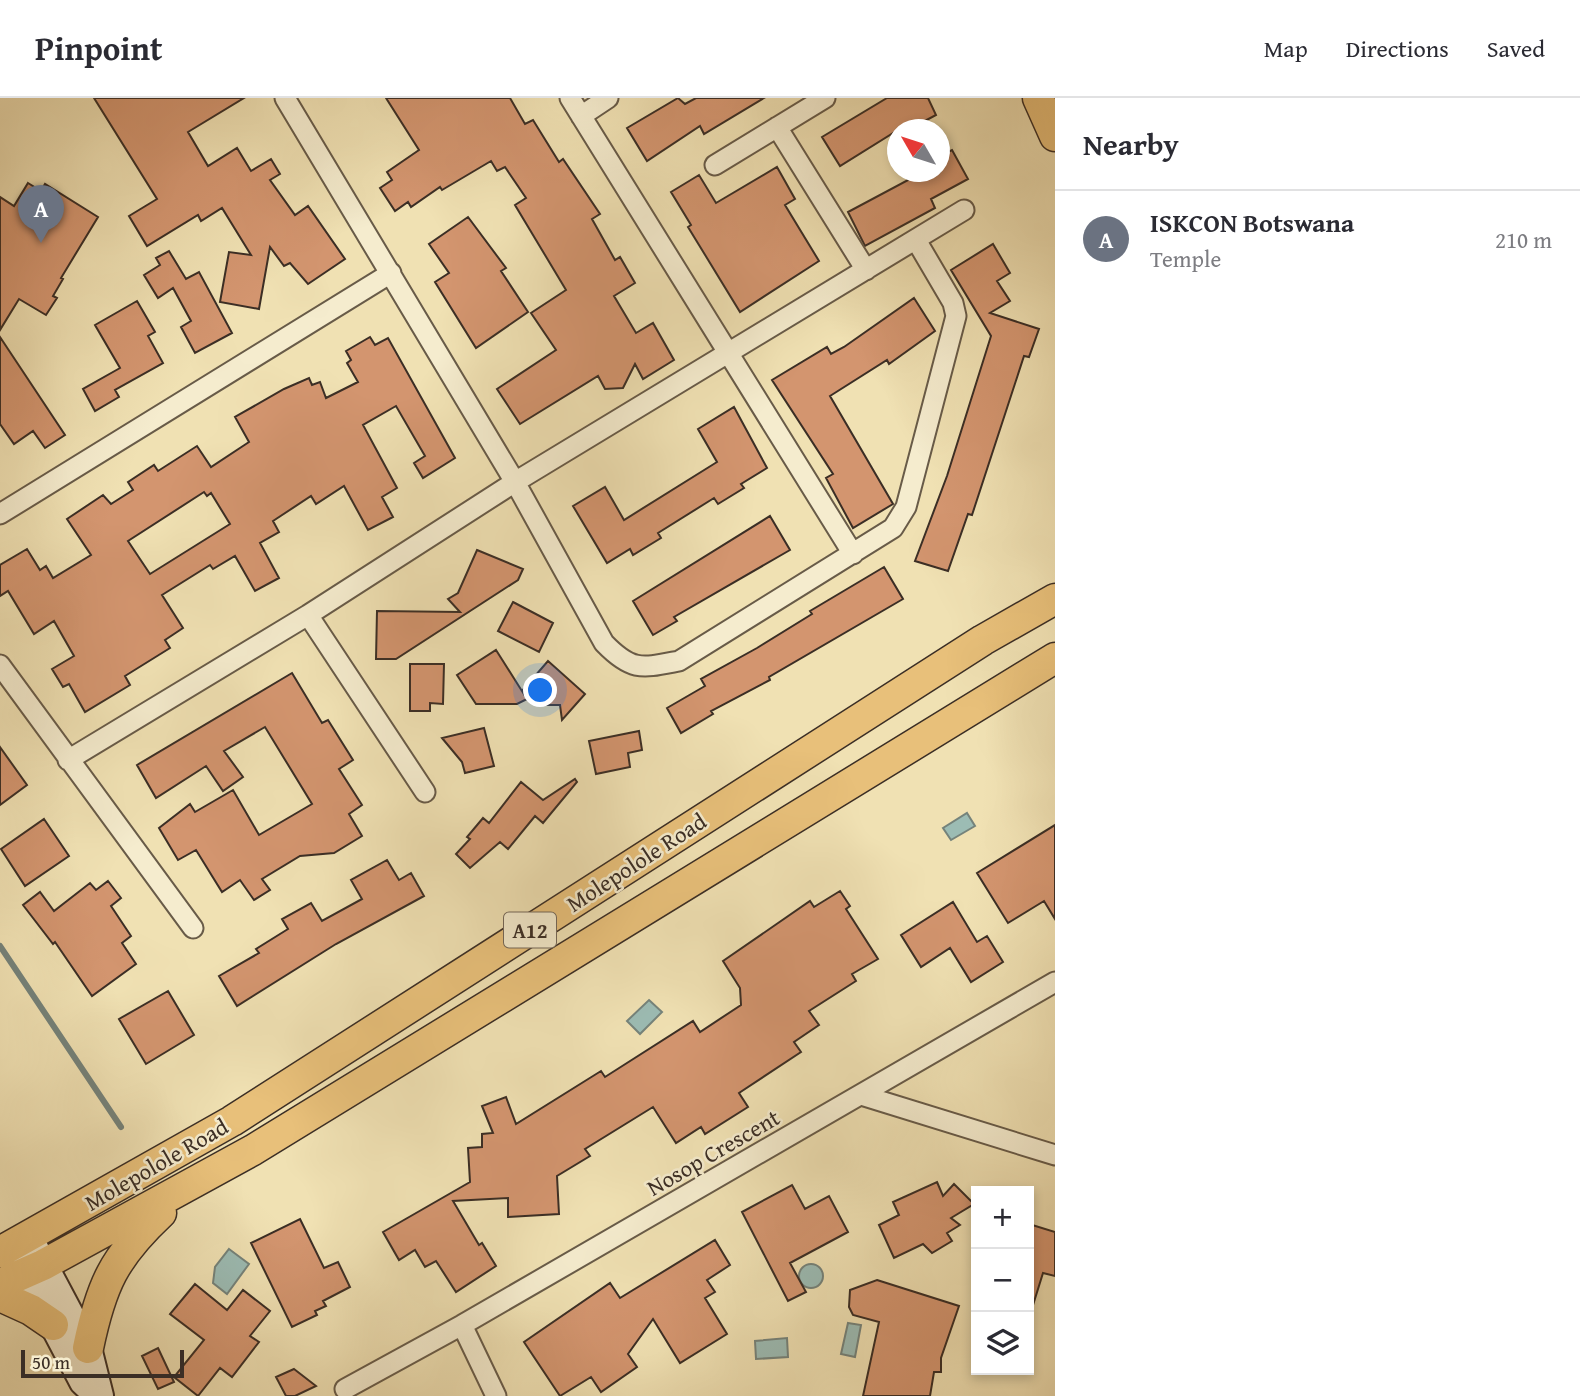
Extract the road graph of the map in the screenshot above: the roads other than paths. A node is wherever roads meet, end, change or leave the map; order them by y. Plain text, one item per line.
1 (285, 98) edge
2 (570, 98) edge
3 (608, 98) edge
4 (825, 98) edge
5 (1038, 98) edge
6 (581, 116) junction
7 (777, 127) junction
8 (1055, 136) edge
9 (715, 165) dead end
10 (964, 210) dead end
11 (916, 240) junction
12 (866, 270) junction
13 (391, 273) junction
14 (729, 351) junction
15 (515, 482) junction
16 (0, 514) edge
17 (853, 554) junction
18 (1055, 599) edge
19 (308, 615) junction
20 (1055, 658) edge
21 (0, 666) edge
22 (68, 760) junction
23 (425, 792) dead end
24 (193, 928) dead end
25 (1055, 982) edge
26 (861, 1095) junction
27 (1055, 1155) edge
28 (189, 1186) junction
29 (18, 1259) edge
30 (0, 1296) edge
31 (53, 1325) junction
32 (462, 1325) junction
33 (88, 1348) junction
34 (345, 1389) dead end
35 (99, 1396) edge
36 (496, 1396) edge

1 - 13 street
2 - 6 street
3 - 6 street
4 - 7 street
5 - 8 main road
6 - 14 street
7 - 9 street
7 - 12 street
10 - 11 street
11 - 12 street
11 - 17 street
12 - 14 street
13 - 15 street
13 - 16 street
14 - 15 street
14 - 17 street
15 - 17 street
15 - 19 street
18 - 29 main road, Molepolole Road / A12
19 - 22 street
19 - 23 street
20 - 28 main road, Molepolole Road / A12
21 - 22 street
22 - 24 street
25 - 26 street, Nosop Crescent
26 - 27 street
26 - 32 street, Nosop Crescent
28 - 29 main road, Molepolole Road / A12
28 - 33 main road
29 - 31 street
29 - 33 street
30 - 31 main road
31 - 35 street
32 - 34 street, Nosop Crescent
32 - 36 street
33 - 35 street

